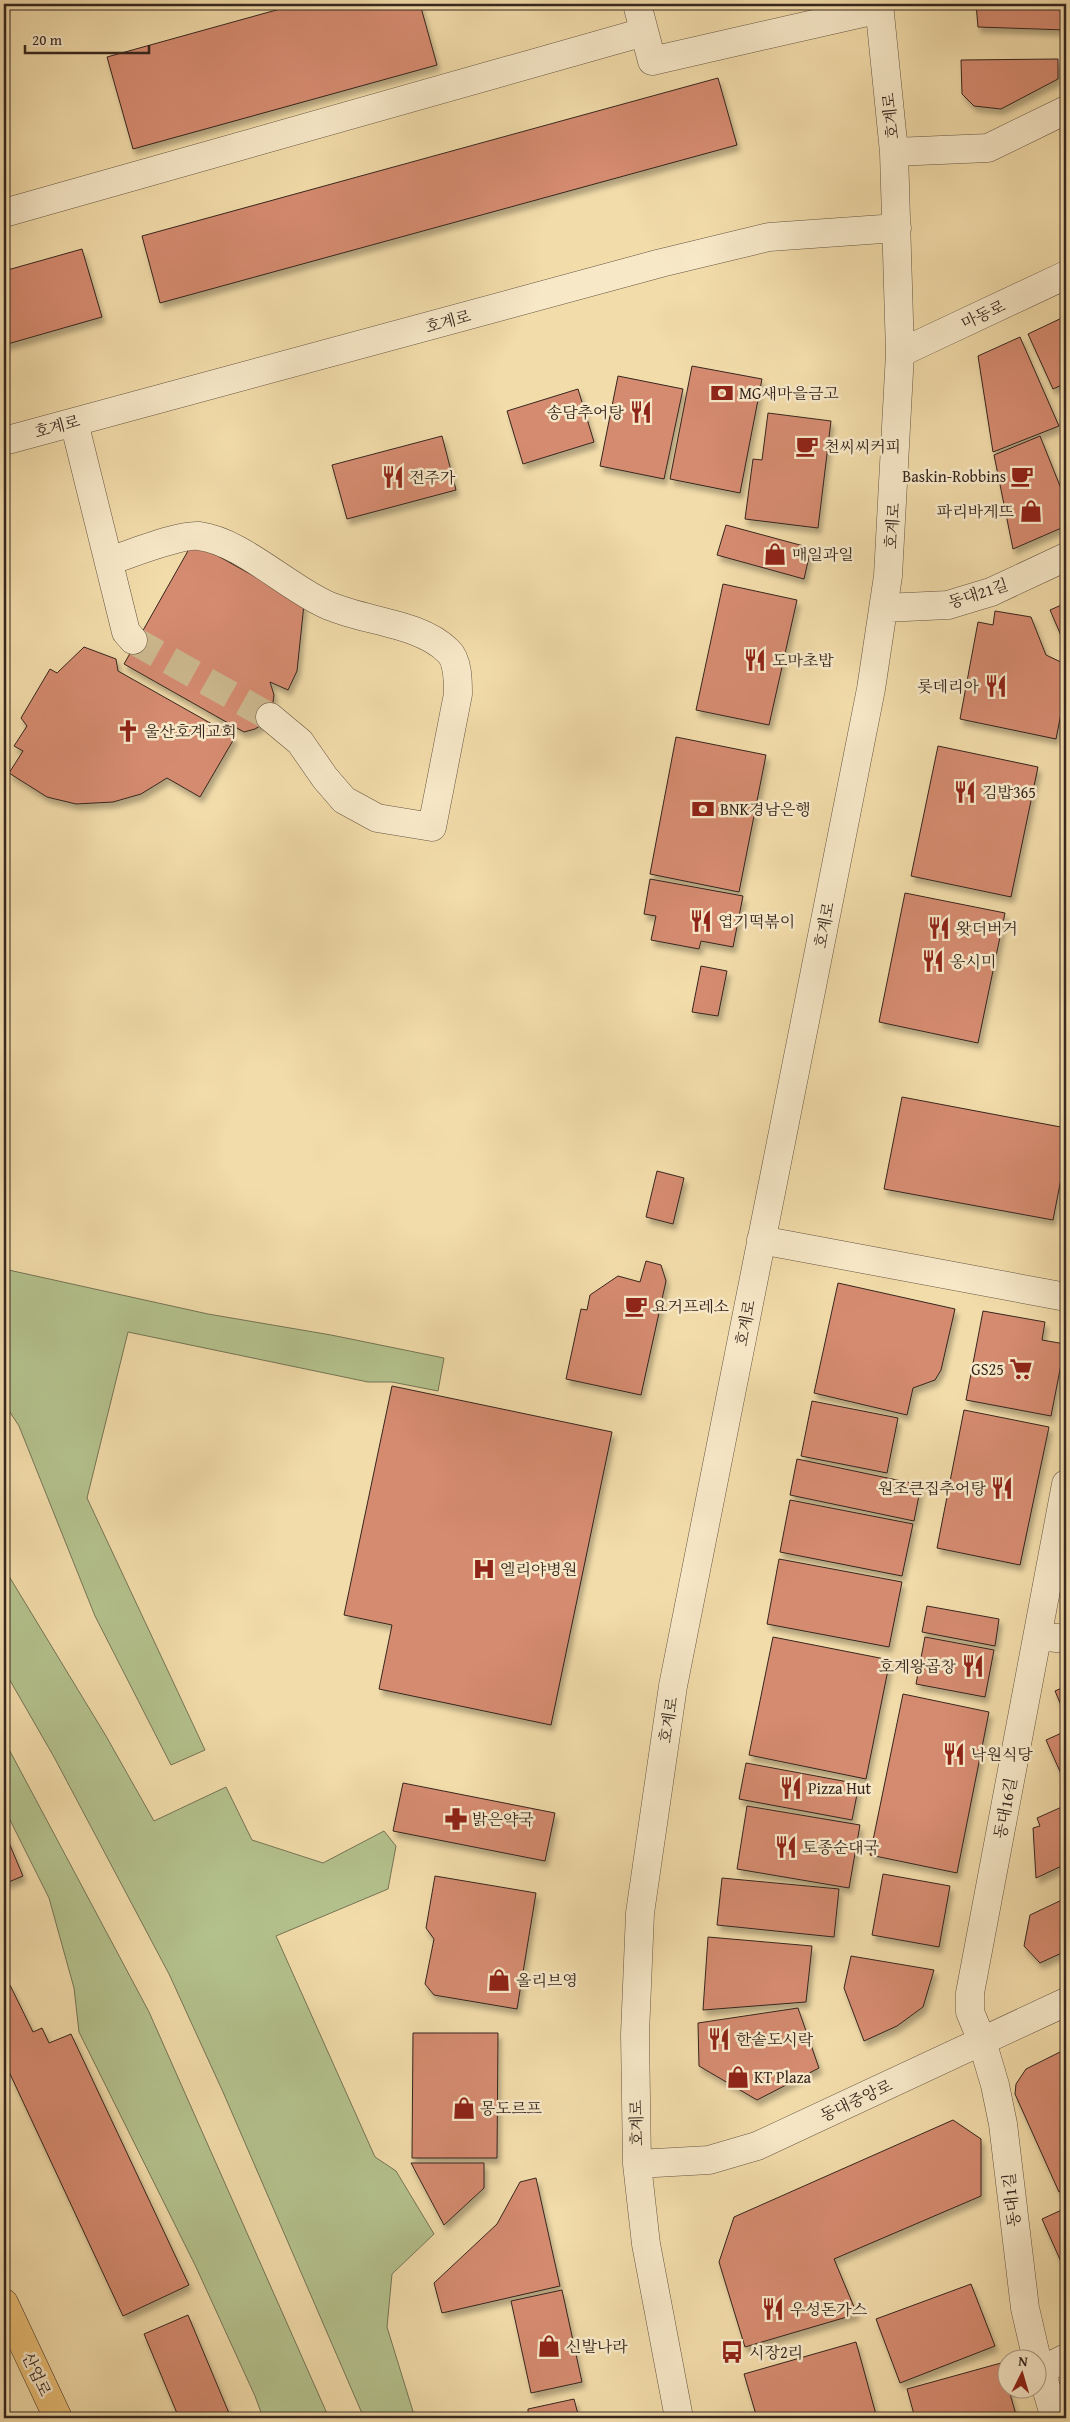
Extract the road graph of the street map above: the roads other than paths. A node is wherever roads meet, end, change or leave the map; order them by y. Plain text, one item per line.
1 (637, 4) edge
2 (879, 6) edge
3 (644, 32) junction
4 (1066, 110) edge
5 (894, 152) junction
6 (4, 213) edge
7 (897, 228) junction
8 (1066, 275) edge
9 (900, 353) junction
10 (74, 422) junction
11 (4, 441) edge
12 (1066, 557) edge
13 (109, 561) junction
14 (884, 608) junction
15 (133, 640) tunnel mouth
16 (270, 717) tunnel mouth
17 (761, 1240) junction
18 (1066, 1297) edge
19 (1066, 1484) edge
20 (1038, 1636) junction
21 (1066, 1639) edge
22 (1066, 2002) edge
23 (982, 2041) junction
24 (637, 2164) junction
25 (4, 2303) edge
26 (1035, 2350) edge
27 (1066, 2358) edge
28 (1048, 2361) edge
29 (1048, 2395) edge
30 (58, 2418) edge
31 (679, 2418) edge
32 (1055, 2418) edge

1 - 3 street
2 - 3 street
2 - 5 street, 호계로
3 - 6 street
4 - 5 street
5 - 7 street, 호계로
7 - 9 street, 호계로
7 - 10 street, 호계로
8 - 9 street, 마동로
9 - 14 street, 호계로
10 - 11 street, 호계로
10 - 13 street
12 - 14 street, 동대21길
13 - 15 street
13 - 16 street
14 - 17 street, 호계로
17 - 18 street
17 - 24 street, 호계로
19 - 20 street, 동대16길
20 - 21 street
20 - 23 street, 동대16길
22 - 23 street, 동대중앙로
23 - 24 street, 동대중앙로
23 - 26 street, 동대1길
24 - 31 street, 호계로
25 - 30 main road, 산업로
27 - 28 street
29 - 32 street, 동대1길

